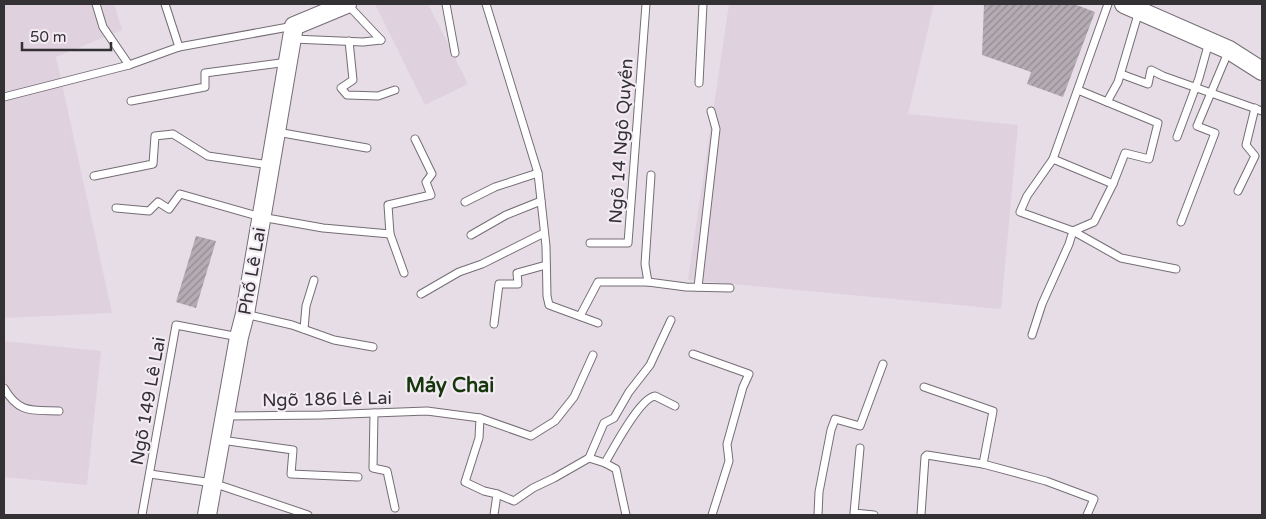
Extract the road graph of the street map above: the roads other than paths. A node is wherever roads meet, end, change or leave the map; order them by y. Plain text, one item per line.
1 (96, 4) edge
2 (165, 4) edge
3 (347, 4) edge
4 (446, 4) edge
5 (486, 4) edge
6 (646, 4) edge
7 (703, 4) edge
8 (1108, 4) edge
9 (1132, 7) edge
10 (294, 32) junction
11 (349, 41) junction
12 (1209, 42) junction
13 (179, 47) junction
14 (1229, 50) junction
15 (455, 53) dead end
16 (288, 62) junction
17 (129, 65) junction
18 (1262, 71) edge
19 (1121, 74) junction
20 (699, 83) dead end
21 (1195, 87) junction
22 (396, 90) dead end
23 (1078, 90) junction
24 (1212, 93) junction
25 (4, 97) edge
26 (131, 101) dead end
27 (1108, 102) junction
28 (1259, 109) edge
29 (711, 111) dead end
30 (276, 132) junction
31 (1177, 137) dead end
32 (415, 139) dead end
33 (367, 148) dead end
34 (1052, 159) junction
35 (270, 165) junction
36 (538, 173) junction
37 (650, 174) dead end
38 (94, 176) dead end
39 (1113, 184) junction
40 (1238, 192) dead end
41 (541, 201) junction
42 (465, 202) dead end
43 (116, 208) dead end
44 (261, 217) junction
45 (1181, 222) dead end
46 (1073, 231) junction
47 (544, 233) junction
48 (390, 234) junction
49 (470, 235) dead end
50 (590, 243) dead end
51 (546, 265) junction
52 (1176, 269) dead end
53 (404, 272) dead end
54 (314, 280) dead end
55 (648, 282) junction
56 (698, 288) junction
57 (730, 288) dead end
58 (421, 294) dead end
59 (245, 314) junction
60 (580, 316) junction
61 (671, 320) dead end
62 (598, 323) dead end
63 (494, 324) dead end
64 (304, 329) junction
65 (1032, 335) dead end
66 (239, 338) junction
67 (372, 347) dead end
68 (693, 354) dead end
69 (593, 355) dead end
70 (883, 364) dead end
71 (924, 387) dead end
72 (4, 388) edge
73 (675, 406) dead end
74 (59, 411) dead end
75 (374, 413) junction
76 (226, 416) junction
77 (480, 418) junction
78 (221, 440) junction
79 (860, 448) dead end
80 (589, 458) junction
81 (605, 463) junction
82 (983, 464) junction
83 (150, 474) junction
84 (358, 477) dead end
85 (213, 483) junction
86 (497, 494) junction
87 (394, 508) dead end
88 (142, 515) edge
89 (207, 515) edge
90 (308, 515) edge
91 (494, 515) edge
92 (626, 515) edge
93 (712, 515) edge
94 (818, 515) edge
95 (874, 515) edge
96 (921, 515) edge
97 (1087, 515) edge

1 - 17 lane
2 - 13 lane
3 - 10 street
3 - 11 lane
4 - 15 lane
5 - 36 lane
6 - 50 lane, Ngõ 14 Ngô Quyền
7 - 20 lane
8 - 23 lane
9 - 12 street
9 - 19 lane
10 - 11 lane
10 - 13 lane
10 - 16 street, Phố Lê Lai
11 - 22 lane
12 - 14 street
12 - 21 lane
13 - 17 lane
14 - 18 street
14 - 24 lane
16 - 26 lane
16 - 30 street, Phố Lê Lai
17 - 25 lane
19 - 21 lane
19 - 27 lane
21 - 24 lane
21 - 31 lane
23 - 27 lane
23 - 34 lane
24 - 28 lane
24 - 45 lane
27 - 39 lane
28 - 40 lane
29 - 56 lane
30 - 33 lane
30 - 35 street, Phố Lê Lai
32 - 48 lane
34 - 39 lane
34 - 46 lane
35 - 38 lane
35 - 44 street, Phố Lê Lai
36 - 41 lane
36 - 42 lane
37 - 55 lane
39 - 46 lane
41 - 47 lane
41 - 49 lane
43 - 44 lane
44 - 48 lane
44 - 59 street, Phố Lê Lai
46 - 52 lane
46 - 65 lane
47 - 51 lane
47 - 58 lane
48 - 53 lane
51 - 60 lane
51 - 63 lane
54 - 64 lane
55 - 56 lane
55 - 60 lane
56 - 57 lane
59 - 64 lane
59 - 66 street, Phố Lê Lai
60 - 62 lane
61 - 80 lane
64 - 67 lane
66 - 76 street, Phố Lê Lai
66 - 83 lane, Ngõ 149 Lê Lai
68 - 93 lane
69 - 77 lane, Ngõ 186 Lê Lai
70 - 94 lane
71 - 82 lane
72 - 74 lane
73 - 81 lane
75 - 76 lane, Ngõ 186 Lê Lai
75 - 77 lane, Ngõ 186 Lê Lai
75 - 87 lane
76 - 78 street, Phố Lê Lai
77 - 86 lane
78 - 84 lane
78 - 85 street, Phố Lê Lai
79 - 95 lane
80 - 81 lane
80 - 86 lane
81 - 92 lane
82 - 96 lane
82 - 97 lane
83 - 85 lane
83 - 88 lane, Ngõ 149 Lê Lai
85 - 89 street, Phố Lê Lai
85 - 90 lane
86 - 91 lane

